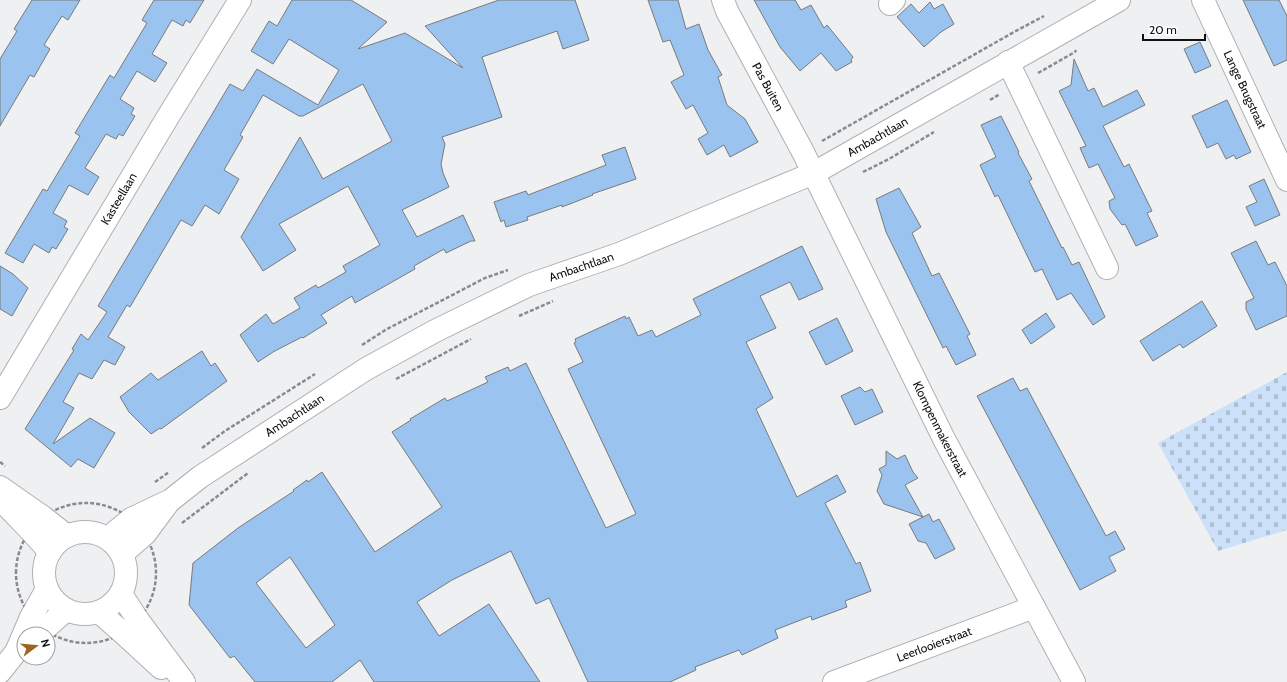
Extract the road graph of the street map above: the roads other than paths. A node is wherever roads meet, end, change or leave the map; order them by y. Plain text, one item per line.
1 (240, 0) edge
2 (723, 0) edge
3 (1119, 0) edge
4 (1203, 0) edge
5 (1008, 62) junction
6 (814, 173) junction
7 (1287, 180) edge
8 (1107, 268) dead end
9 (0, 398) edge
10 (0, 487) edge
11 (0, 499) edge
12 (138, 527) junction
13 (67, 536) junction
14 (108, 538) junction
15 (50, 552) junction
16 (122, 554) junction
17 (47, 589) junction
18 (121, 594) junction
19 (1034, 607) junction
20 (66, 610) junction
21 (99, 612) junction
22 (38, 626) edge
23 (40, 626) edge
24 (130, 626) junction
25 (16, 654) edge
26 (0, 672) edge
27 (176, 682) edge
28 (184, 682) edge
29 (834, 682) edge
30 (1074, 682) edge

1 - 9 street, Kasteellaan
2 - 6 street, Pas Buiten
3 - 5 street, Ambachtlaan
4 - 7 street, Lange Brugstraat
5 - 6 street, Ambachtlaan
5 - 8 street
6 - 12 street, Ambachtlaan
6 - 19 street, Klompenmakerstraat
10 - 13 street
11 - 15 street
12 - 14 street, Ambachtlaan
12 - 16 street, Ambachtlaan
13 - 14 street
13 - 15 street
14 - 16 street
15 - 17 street
16 - 18 street
17 - 20 street
17 - 22 street
18 - 21 street
18 - 24 street
19 - 29 street, Leerlooierstraat
19 - 30 street, Klompenmakerstraat
20 - 21 street
20 - 23 street
21 - 24 street
24 - 27 street
24 - 28 street
25 - 26 street

